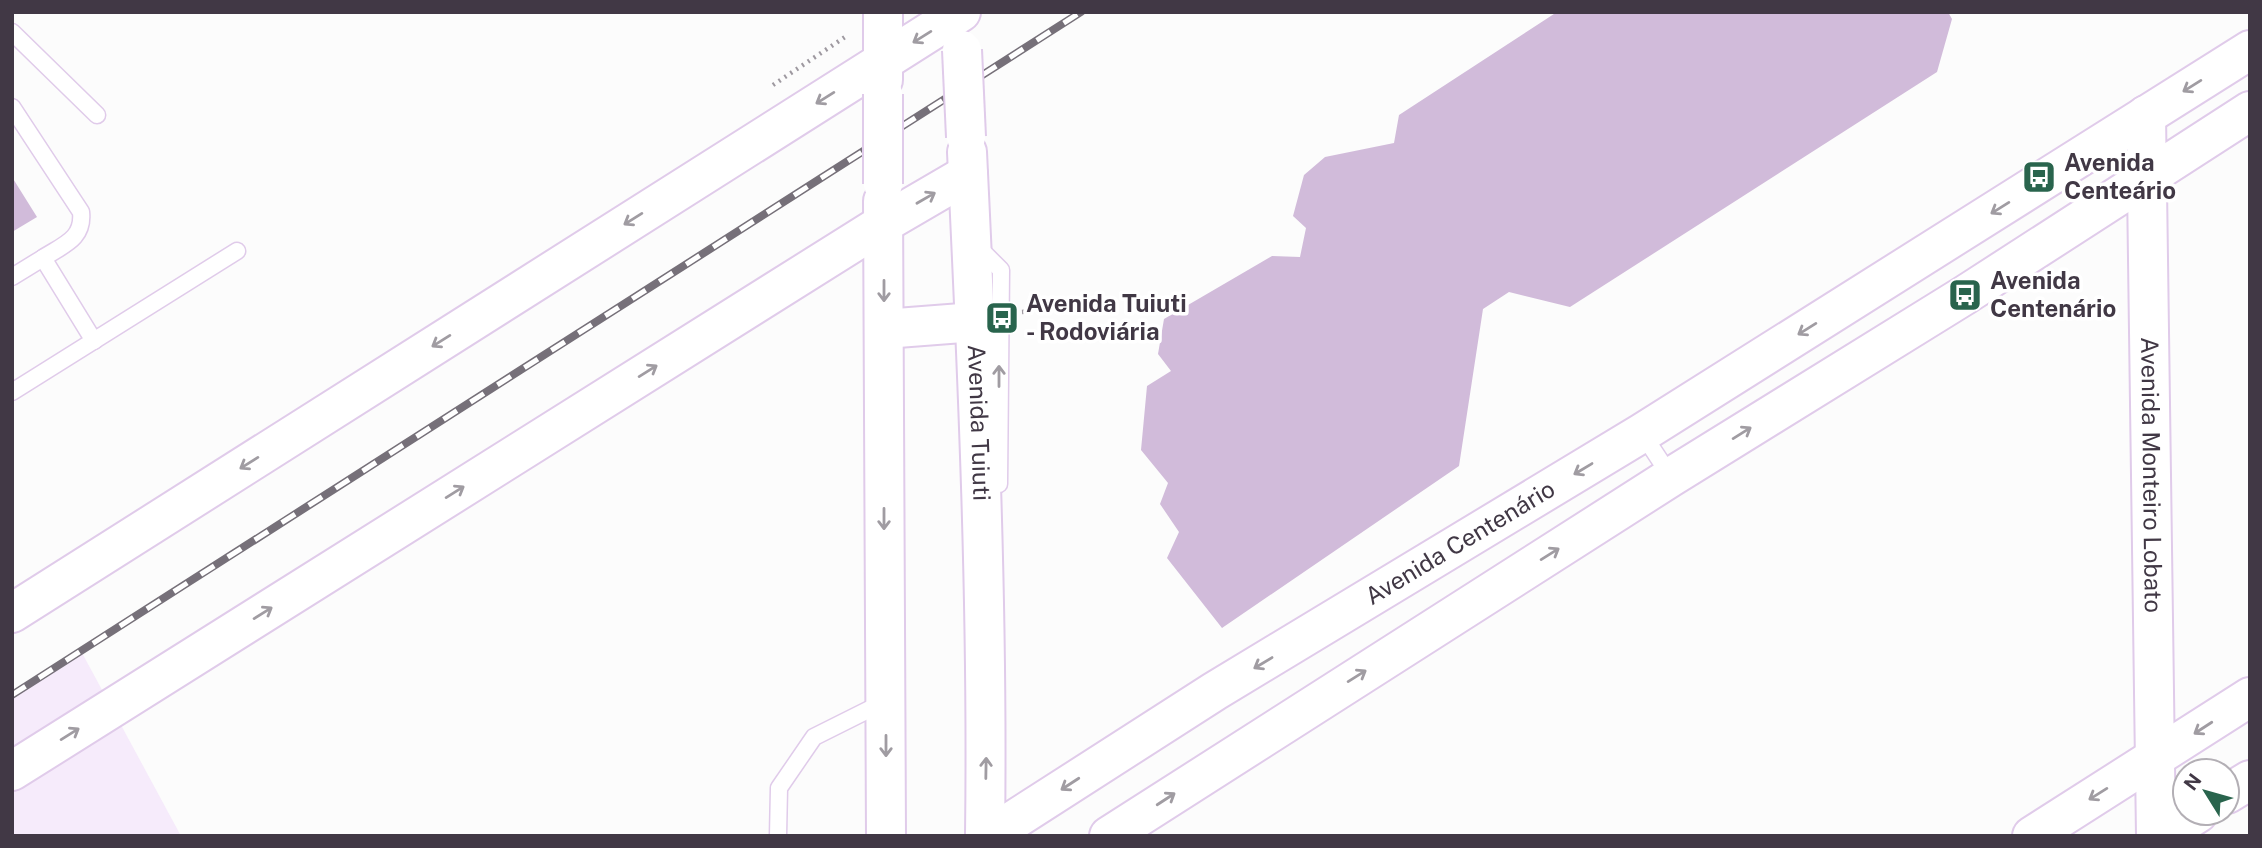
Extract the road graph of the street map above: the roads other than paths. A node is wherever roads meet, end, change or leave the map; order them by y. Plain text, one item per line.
1 (883, 12) edge
2 (961, 12) edge
3 (12, 32) edge
4 (2250, 50) edge
5 (883, 77) junction
6 (12, 107) edge
7 (2250, 111) edge
8 (97, 115) dead end
9 (2146, 115) junction
10 (967, 156) junction
11 (2148, 177) junction
12 (884, 223) junction
13 (971, 240) junction
14 (236, 251) dead end
15 (43, 258) junction
16 (12, 277) edge
17 (975, 322) junction
18 (884, 328) junction
19 (94, 341) junction
20 (12, 392) edge
21 (1642, 433) junction
22 (1671, 477) junction
23 (999, 496) dead end
24 (999, 565) dead end
25 (12, 613) edge
26 (987, 688) junction
27 (2250, 697) edge
28 (886, 701) junction
29 (2155, 758) junction
30 (12, 771) edge
31 (778, 836) edge
32 (886, 836) edge
33 (987, 836) edge
34 (1108, 836) edge
35 (2032, 836) edge
36 (2156, 836) edge

1 - 5 main road
2 -> 5 main road
2 - 10 main road, Avenida Tuiuti, bridge
3 - 8 lane
4 -> 9 main road, Avenida Centenário
5 - 12 main road, bridge
5 -> 25 main road
6 - 15 lane
7 - 11 main road
9 - 11 main road, Avenida Monteiro Lobato
9 -> 21 main road, Avenida Centenário
12 -> 10 main road
10 - 13 main road, Avenida Tuiuti
22 -> 11 main road
11 - 29 main road, Avenida Monteiro Lobato
12 -> 18 main road
30 -> 12 main road
13 - 17 main road, Avenida Tuiuti
23 -> 13 lane
14 - 19 lane
15 - 16 lane
15 - 19 lane
17 - 18 main road
17 - 26 main road, Avenida Tuiuti
18 -> 28 main road
19 - 20 lane
21 - 22 lane
21 -> 33 main road, Avenida Centenário
34 -> 22 main road
24 - 26 lane
33 -> 26 main road, Avenida Tuiuti
27 -> 29 main road
28 - 31 lane
28 -> 32 main road
29 -> 35 main road
29 - 36 main road, Avenida Monteiro Lobato

